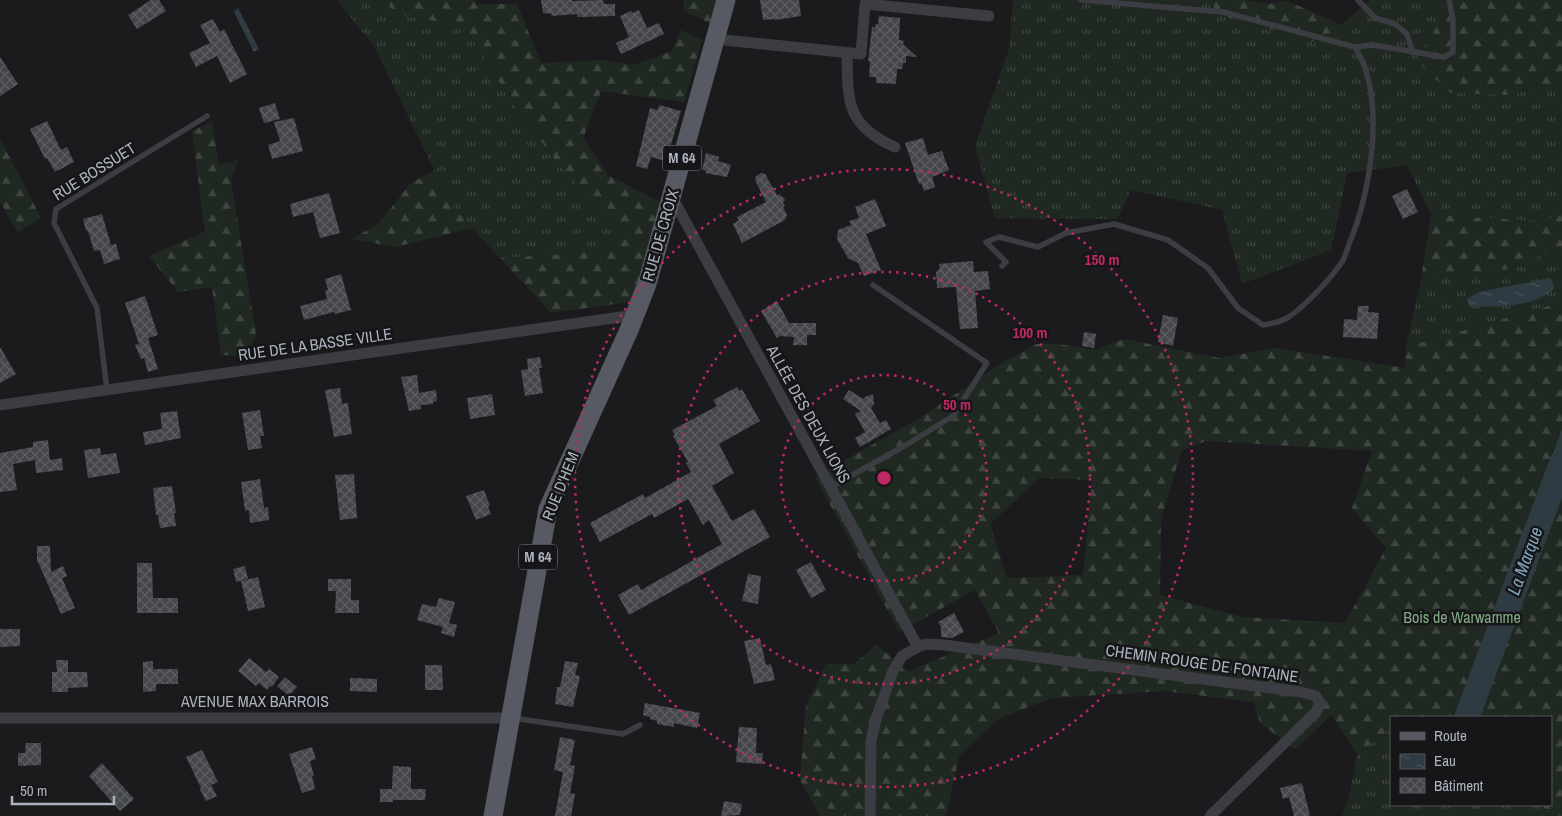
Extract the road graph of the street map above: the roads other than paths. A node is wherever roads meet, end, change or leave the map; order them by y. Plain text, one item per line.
1 (726, 0) edge
2 (1081, 0) edge
3 (1358, 0) edge
4 (1449, 0) edge
5 (989, 16) dead end
6 (714, 39) junction
7 (1355, 47) junction
8 (1413, 52) junction
9 (848, 53) junction
10 (207, 116) dead end
11 (895, 146) dead end
12 (672, 197) junction
13 (1002, 266) dead end
14 (873, 285) dead end
15 (635, 315) junction
16 (107, 390) junction
17 (0, 406) edge
18 (831, 487) junction
19 (918, 647) junction
20 (0, 718) edge
21 (511, 718) junction
22 (640, 725) dead end
23 (494, 816) edge
24 (870, 816) edge
25 (1210, 816) edge

1 - 6 main road, RUE DE CROIX / M 64
2 - 7 lane
3 - 8 lane
4 - 8 lane
5 - 9 street
6 - 9 street
6 - 12 main road, RUE DE CROIX / M 64
7 - 8 lane
7 - 13 lane
9 - 11 street
10 - 16 lane, RUE BOSSUET
12 - 15 main road, RUE DE CROIX / M 64
12 - 18 street, ALLÉE DES DEUX LIONS
14 - 18 lane
15 - 16 street, RUE DE LA BASSE VILLE
15 - 21 main road, RUE D'HEM / M 64
16 - 17 street, RUE DE LA BASSE VILLE
18 - 19 street, ALLÉE DES DEUX LIONS
19 - 24 street
19 - 25 street, CHEMIN ROUGE DE FONTAINE
20 - 21 street, AVENUE MAX BARROIS
21 - 22 lane
21 - 23 main road, RUE D'HEM / M 64

